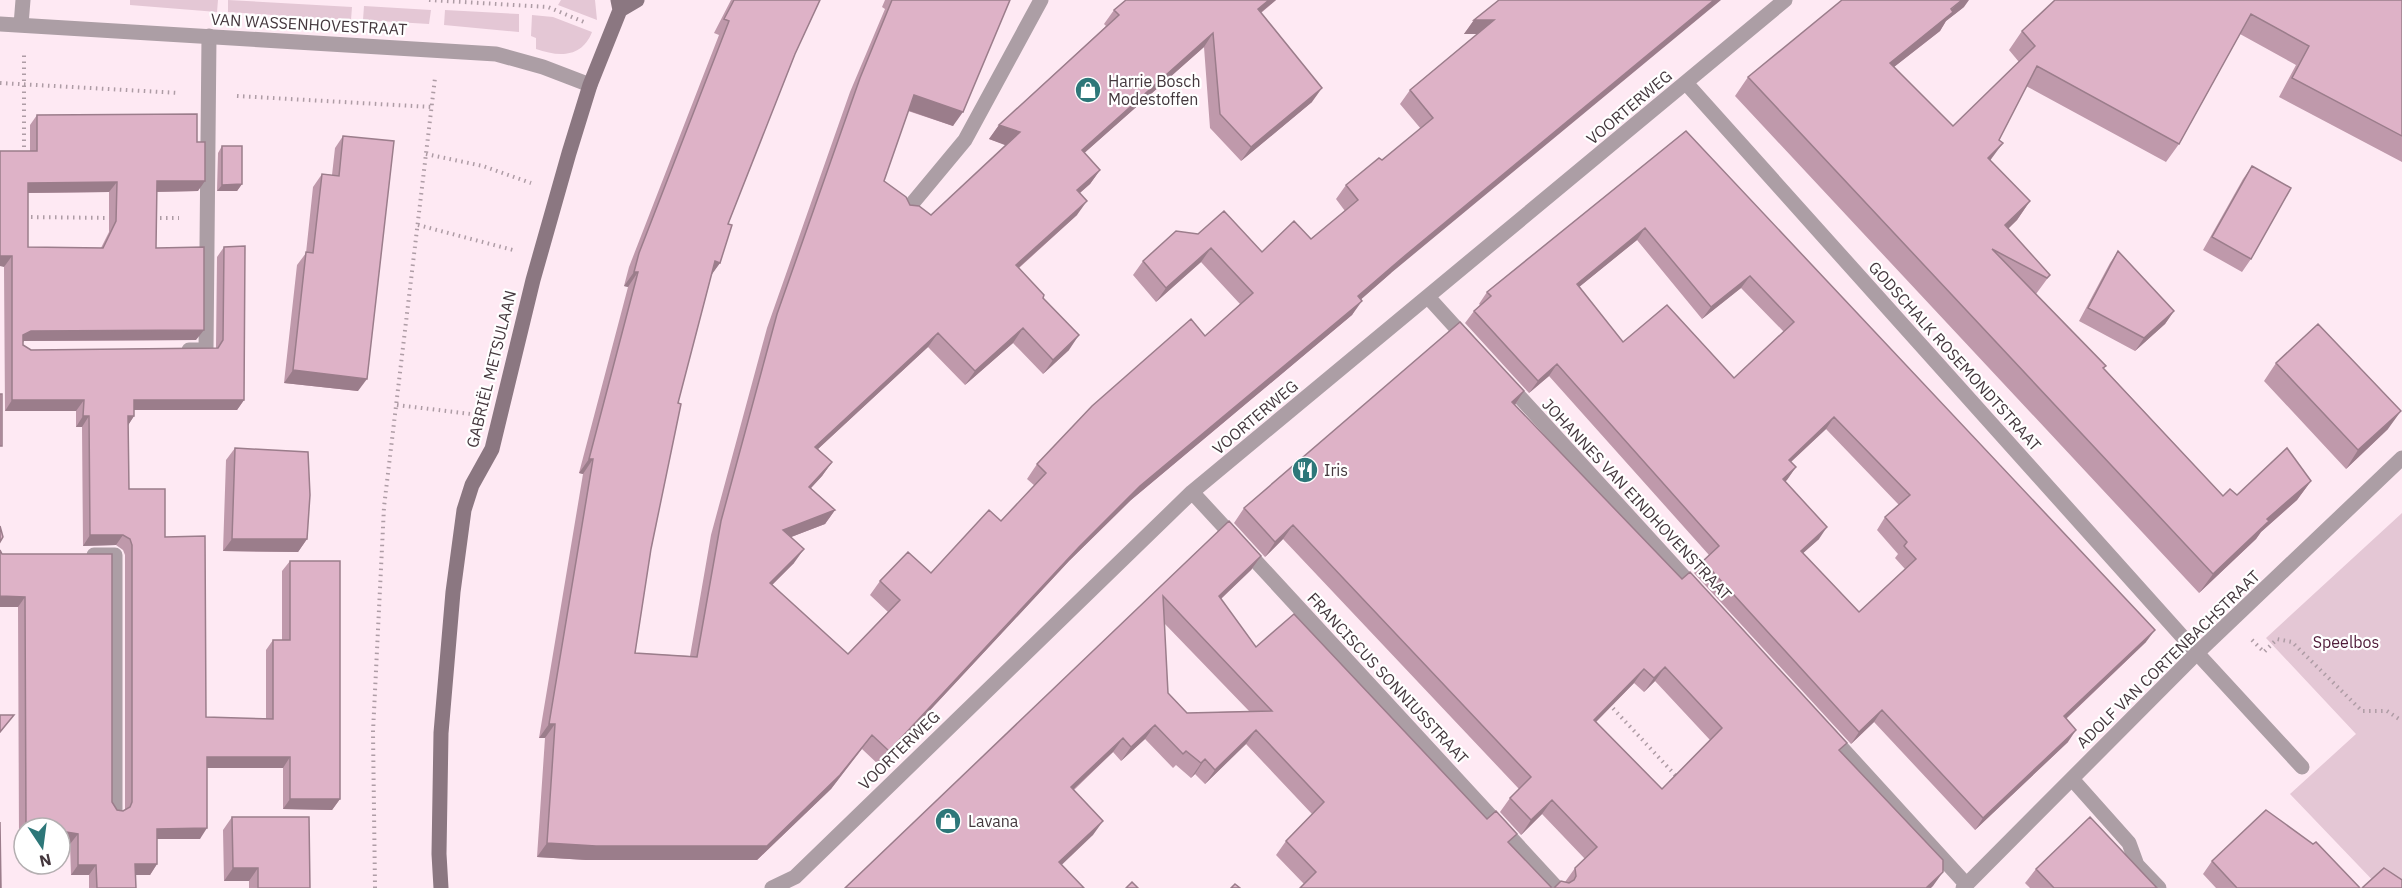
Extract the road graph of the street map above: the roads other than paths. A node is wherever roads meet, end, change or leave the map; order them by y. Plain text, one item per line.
1 (22, 0) edge
2 (638, 0) edge
3 (1041, 0) edge
4 (1785, 0) edge
5 (619, 5) edge
6 (0, 24) edge
7 (23, 25) junction
8 (209, 36) junction
9 (1686, 83) junction
10 (590, 85) junction
11 (906, 211) edge
12 (1428, 297) junction
13 (172, 350) edge
14 (1480, 354) edge
15 (1495, 370) edge
16 (2402, 458) edge
17 (1192, 492) junction
18 (81, 555) edge
19 (1710, 604) edge
20 (2198, 653) junction
21 (1822, 727) edge
22 (2302, 767) dead end
23 (2072, 779) junction
24 (115, 812) edge
25 (1964, 886) edge
26 (441, 888) edge
27 (772, 888) edge
28 (1557, 888) edge
29 (2160, 888) edge

1 - 7 street
2 - 5 street, GABRIËL METSULAAN
3 - 11 street
4 - 9 street, VOORTERWEG
5 - 10 street, GABRIËL METSULAAN
6 - 7 street, VAN WASSENHOVESTRAAT
7 - 8 street, VAN WASSENHOVESTRAAT
8 - 10 street, VAN WASSENHOVESTRAAT
8 - 13 street
9 - 12 street, VOORTERWEG
9 - 20 street, GODSCHALK ROSEMONDTSTRAAT
10 - 26 street, GABRIËL METSULAAN
12 - 14 street
12 - 17 street, VOORTERWEG
15 - 19 street, JOHANNES VAN EINDHOVENSTRAAT
16 - 20 street, ADOLF VAN CORTENBACHSTRAAT
17 - 27 street, VOORTERWEG
17 - 28 street, FRANCISCUS SONNIUSSTRAAT
18 - 24 street
20 - 22 street, GODSCHALK ROSEMONDTSTRAAT
20 - 23 street, ADOLF VAN CORTENBACHSTRAAT
21 - 25 street
23 - 25 street, ADOLF VAN CORTENBACHSTRAAT
23 - 29 street

